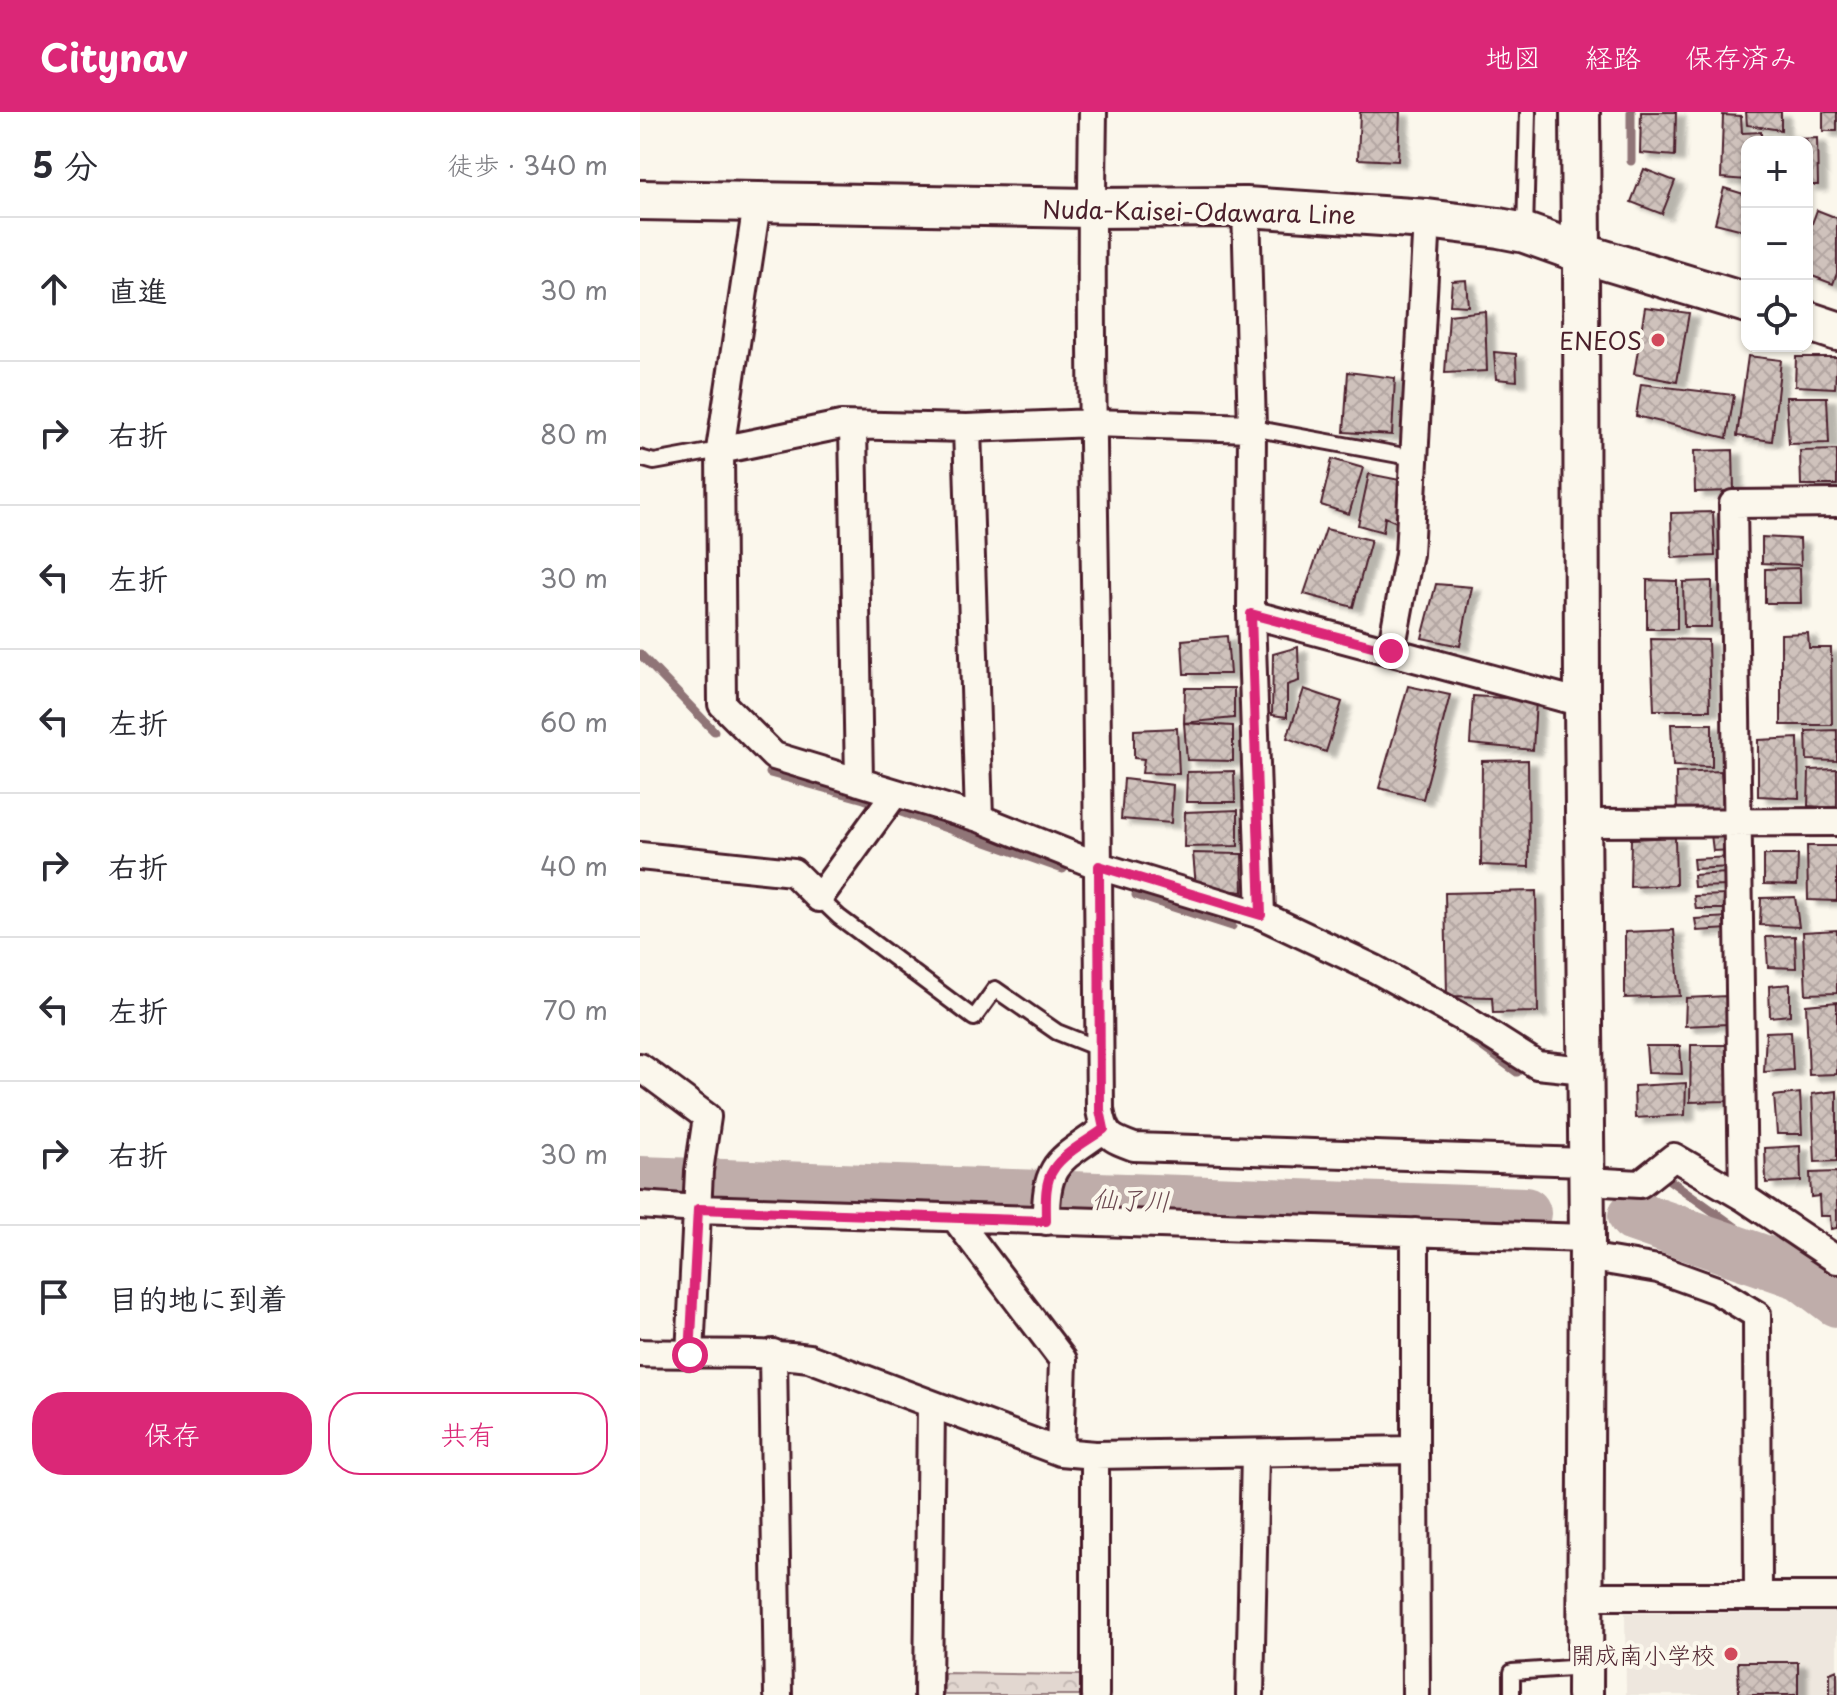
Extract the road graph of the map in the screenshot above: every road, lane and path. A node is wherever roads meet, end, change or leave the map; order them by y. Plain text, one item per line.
1 (1093, 112) edge
2 (1528, 112) edge
3 (1580, 112) edge
4 (640, 200) edge
5 (757, 204) junction
6 (1246, 207) junction
7 (1091, 208) junction
8 (1427, 219) junction
9 (1525, 233) junction
10 (1581, 253) junction
11 (1741, 301) edge
12 (1813, 323) edge
13 (1837, 331) edge
14 (1093, 423) junction
15 (853, 426) junction
16 (967, 428) junction
17 (1252, 428) junction
18 (720, 450) junction
19 (640, 458) edge
20 (1415, 458) junction
21 (1837, 503) edge
22 (1251, 614) junction
23 (1391, 651) junction
24 (1582, 703) junction
25 (859, 782) junction
26 (895, 794) junction
27 (979, 818) junction
28 (1737, 822) junction
29 (1837, 822) edge
30 (1583, 823) junction
31 (640, 856) edge
32 (1099, 866) junction
33 (819, 898) junction
34 (1261, 915) junction
35 (1100, 1049) junction
36 (640, 1067) edge
37 (1585, 1070) junction
38 (1104, 1129) junction
39 (1586, 1171) junction
40 (698, 1192) junction
41 (1743, 1197) junction
42 (640, 1205) edge
43 (1046, 1217) junction
44 (955, 1218) junction
45 (1415, 1232) junction
46 (1587, 1247) junction
47 (1837, 1260) edge
48 (640, 1353) edge
49 (773, 1353) junction
50 (690, 1355) junction
51 (931, 1404) junction
52 (1415, 1450) junction
53 (1060, 1452) junction
54 (1255, 1453) junction
55 (1095, 1455) junction
56 (1585, 1596) junction
57 (1758, 1596) junction
58 (1837, 1596) edge
59 (1585, 1681) edge
60 (778, 1695) edge
61 (928, 1695) edge
62 (1095, 1695) edge
63 (1250, 1695) edge
64 (1416, 1695) edge
65 (1512, 1695) edge

1 - 7 street
2 - 9 lane
3 - 10 main road
4 - 5 main road, Nuda-Kaisei-Odawara Line
5 - 7 main road, Nuda-Kaisei-Odawara Line
5 - 18 street
6 - 7 main road, Nuda-Kaisei-Odawara Line
6 - 8 main road, Nuda-Kaisei-Odawara Line
6 - 17 street
7 - 14 street
8 - 9 main road, Nuda-Kaisei-Odawara Line
8 - 20 street
9 - 10 main road, Nuda-Kaisei-Odawara Line
10 - 11 main road, Nuda-Kaisei-Odawara Line
10 - 24 street
12 - 13 main road
14 - 16 street
14 - 17 street
14 - 32 street
15 - 16 street
15 - 18 street
15 - 25 street
16 - 27 street
17 - 20 lane
17 - 22 street
18 - 19 lane
18 - 25 street
20 - 23 street
21 - 28 street
22 - 23 street
22 - 34 street
23 - 24 street
24 - 30 street
25 - 26 street
26 - 27 street
26 - 33 street
27 - 32 street
28 - 29 street
28 - 30 street
28 - 41 street
30 - 37 street
31 - 33 street
32 - 34 street
32 - 35 street
33 - 35 lane
34 - 37 street
35 - 38 street
36 - 40 street
37 - 39 street
38 - 39 street
38 - 43 street
39 - 41 street
39 - 46 street
40 - 42 street
40 - 44 street
40 - 50 street
41 - 47 street
43 - 44 street
43 - 45 street
44 - 53 street
45 - 46 street
45 - 52 street
46 - 56 street
46 - 57 street
48 - 50 street
49 - 50 street
49 - 51 street
49 - 60 street
51 - 53 street
51 - 61 street
52 - 54 street
52 - 64 street
53 - 55 street
54 - 55 street
54 - 63 street
55 - 62 street
56 - 57 street
56 - 59 street
57 - 58 street
59 - 65 lane

